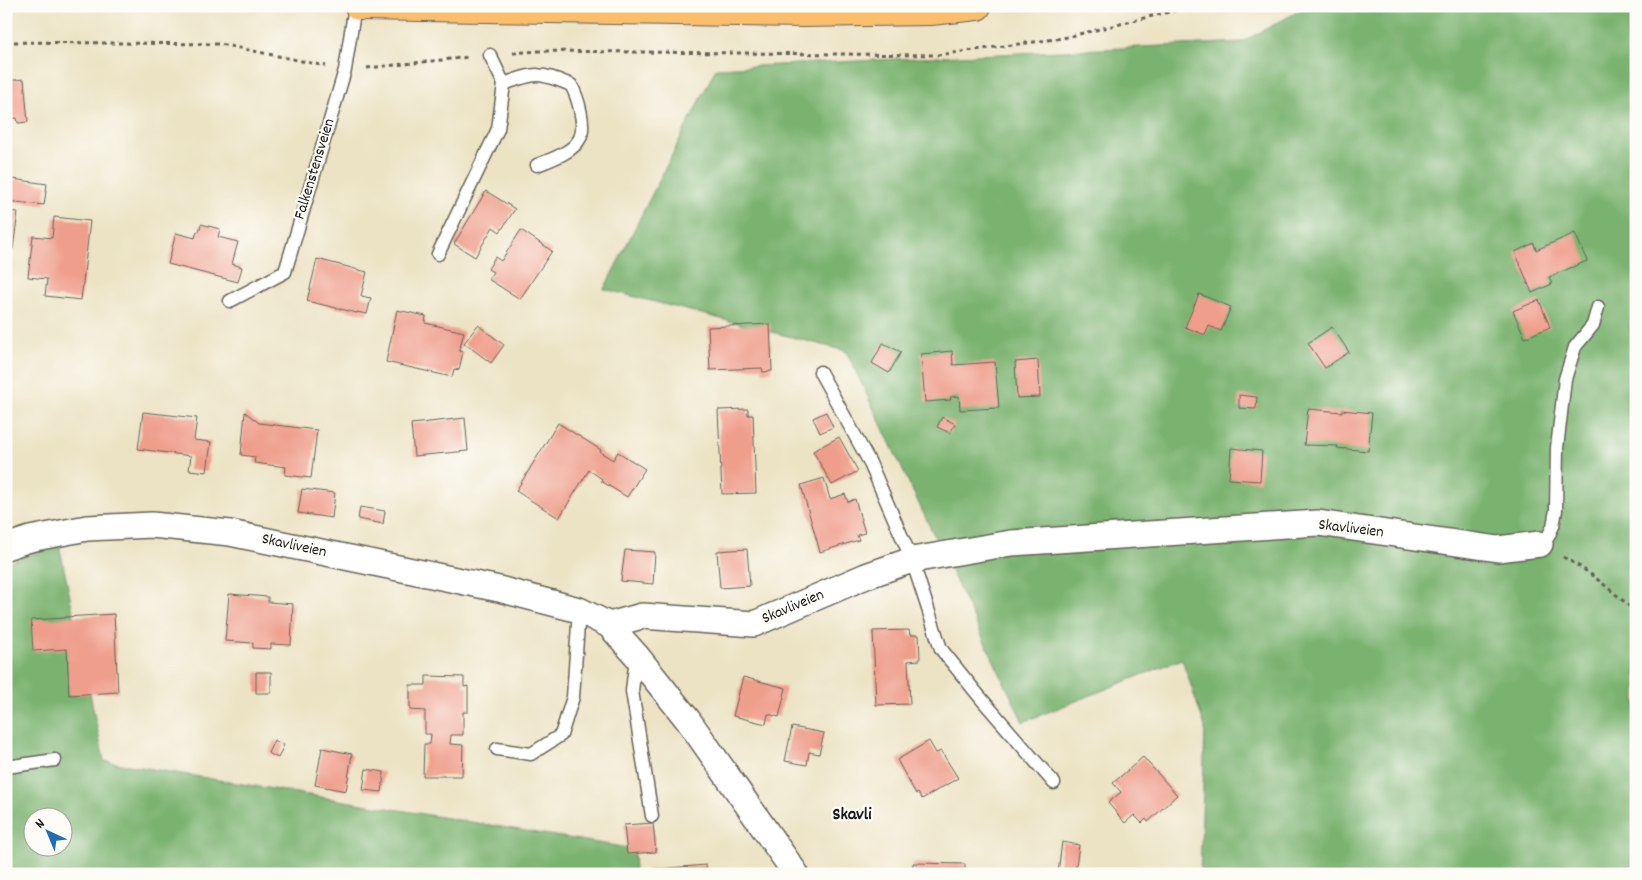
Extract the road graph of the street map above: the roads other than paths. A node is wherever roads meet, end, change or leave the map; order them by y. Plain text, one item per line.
1 (355, 6) edge
2 (359, 6) edge
3 (977, 6) edge
4 (490, 55) road end
5 (504, 84) junction
6 (537, 165) dead end
7 (438, 254) dead end
8 (230, 301) dead end
9 (1598, 307) dead end
10 (820, 372) dead end
11 (1540, 544) joint
12 (6, 547) edge
13 (912, 560) junction
14 (579, 610) junction
15 (610, 625) junction
16 (636, 655) junction
17 (497, 749) dead end
18 (55, 760) dead end
19 (6, 767) edge
20 (1054, 783) dead end
21 (652, 816) dead end
22 (796, 874) edge

1 - 8 lane, Falkenstensveien
2 - 3 main road
4 - 5 lane
5 - 6 lane
5 - 7 lane
9 - 11 lane
10 - 13 lane
11 - 13 street, Skavliveien
12 - 14 street, Skavliveien
13 - 15 street, Skavliveien
13 - 20 lane
14 - 15 street, Skavliveien
14 - 17 lane
15 - 16 street, Skavliveien
16 - 21 lane
16 - 22 street, Skavliveien
18 - 19 lane

